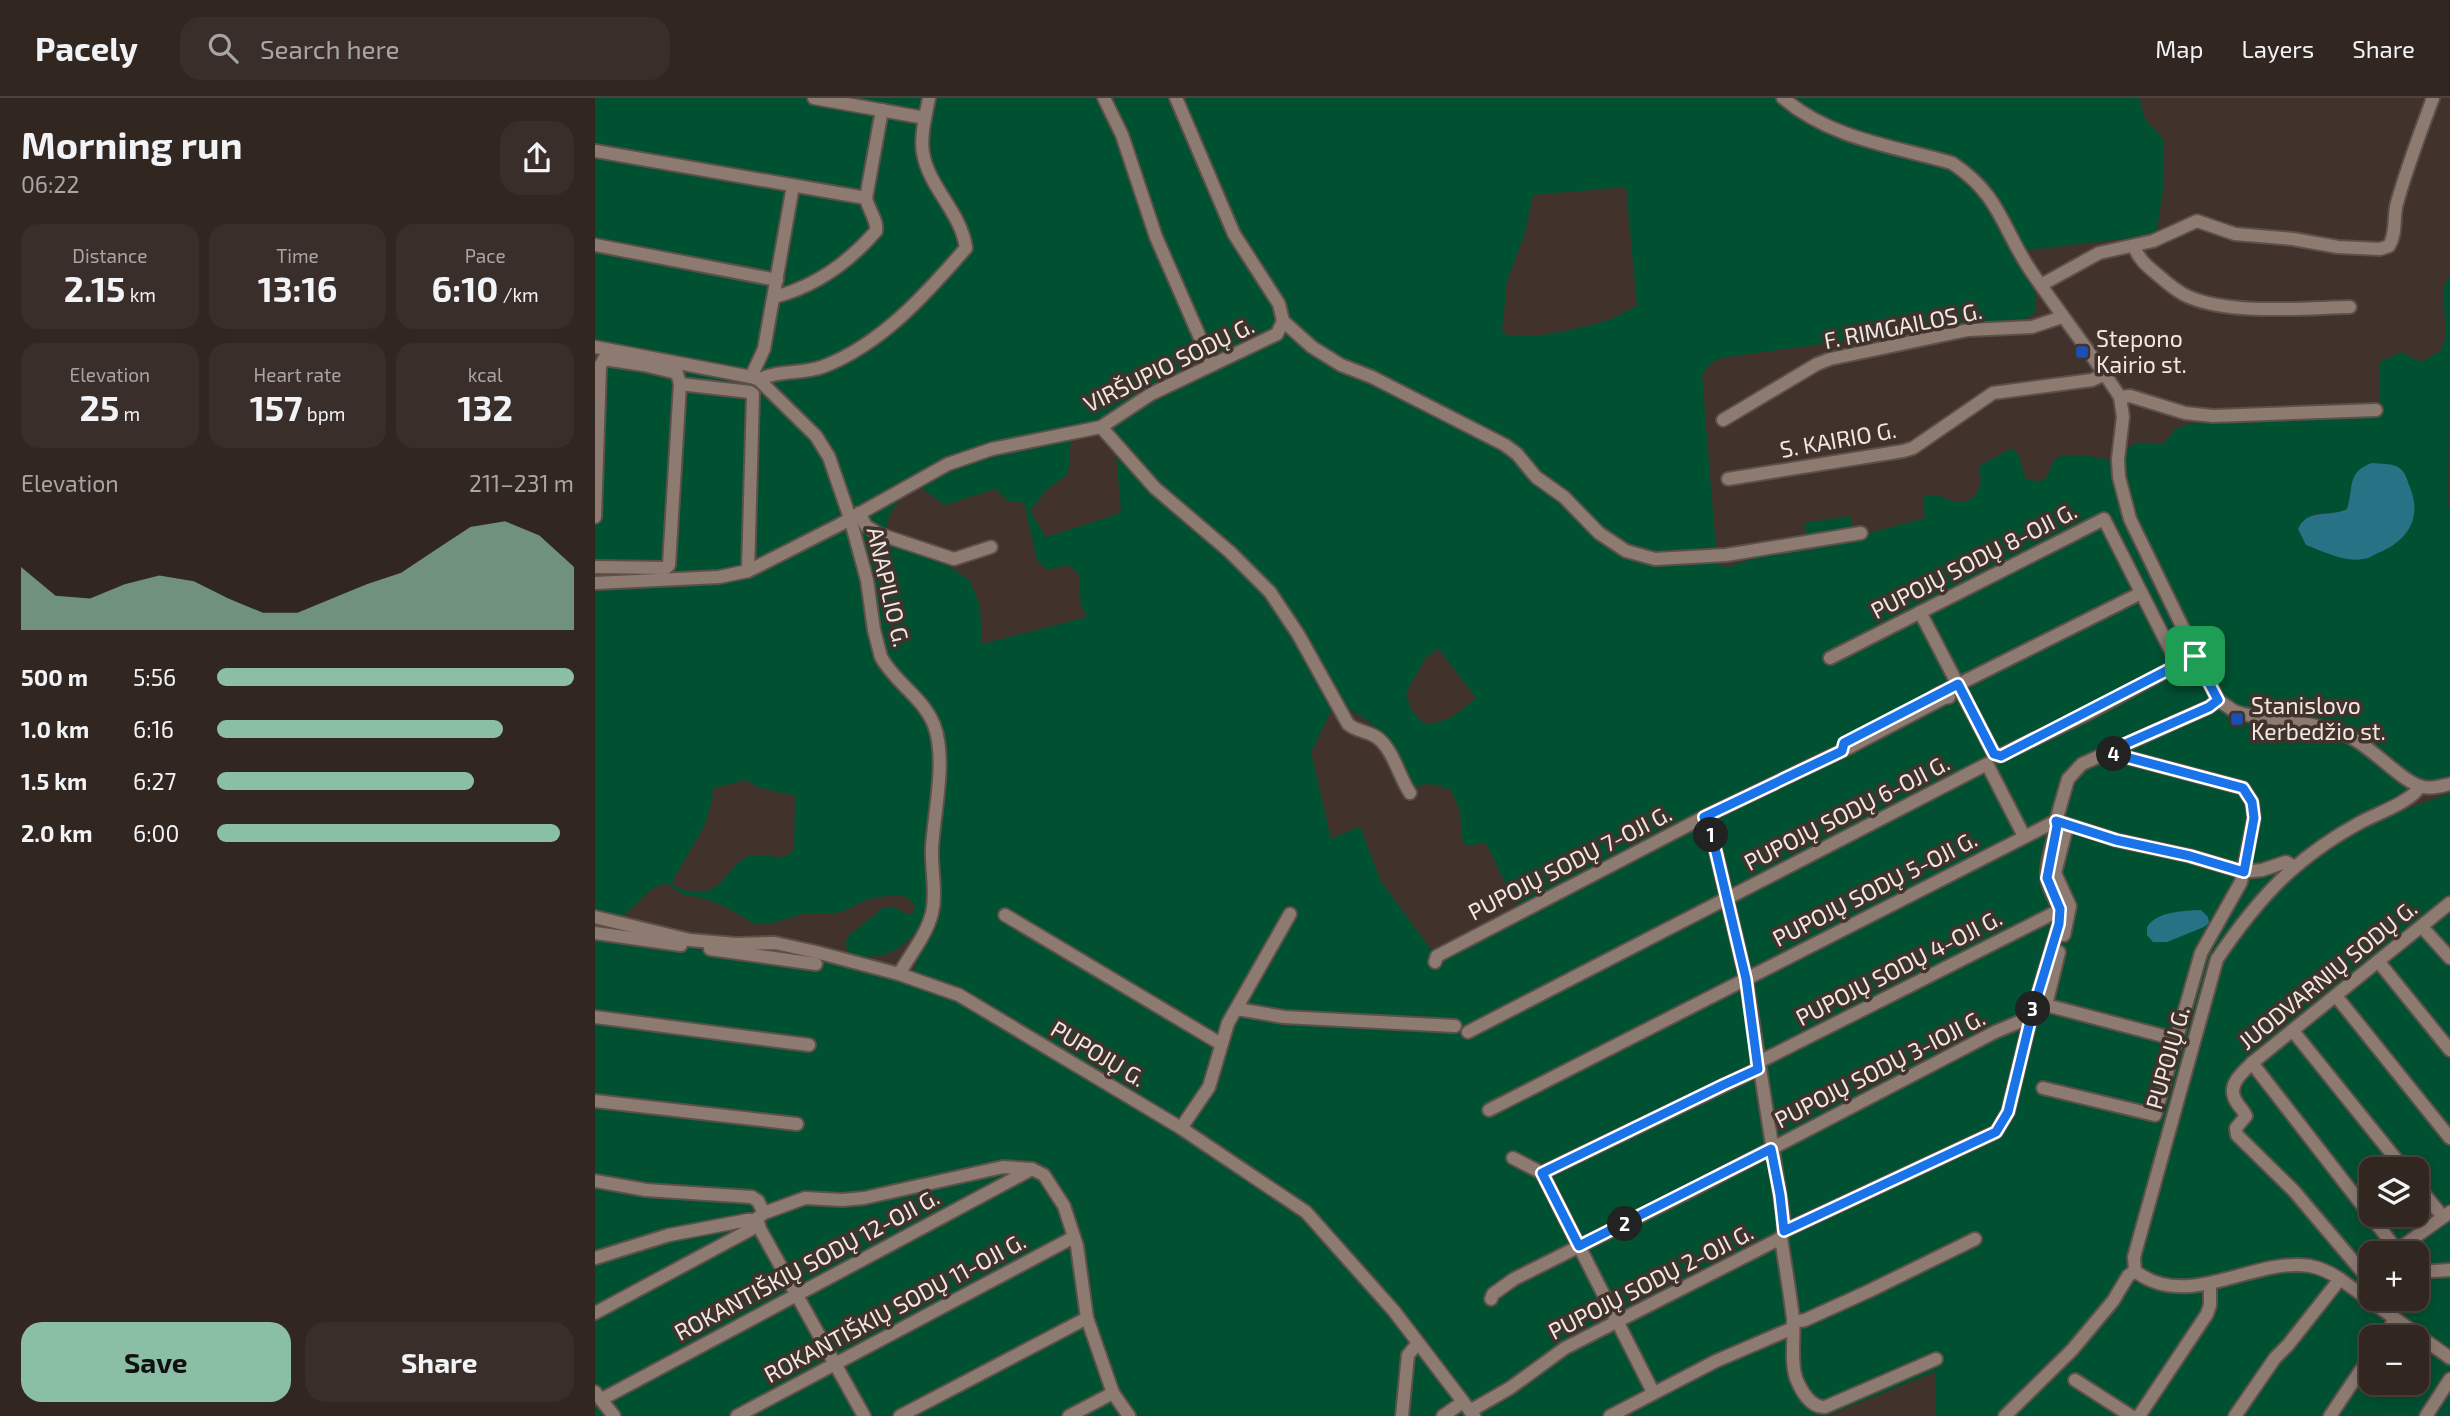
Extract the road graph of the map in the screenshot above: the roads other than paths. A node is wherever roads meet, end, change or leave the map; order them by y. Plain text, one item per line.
1 (814, 98) edge
2 (929, 98) edge
3 (1104, 98) edge
4 (1176, 98) edge
5 (1783, 98) edge
6 (2433, 98) edge
7 (882, 110) junction
8 (925, 118) junction
9 (595, 151) edge
10 (793, 186) junction
11 (866, 198) junction
12 (595, 245) edge
13 (2134, 246) junction
14 (777, 279) junction
15 (2041, 285) junction
16 (774, 297) junction
17 (2350, 307) dead end
18 (2062, 317) junction
19 (1283, 321) junction
20 (595, 347) edge
21 (1212, 365) junction
22 (701, 368) junction
23 (2105, 374) junction
24 (755, 378) junction
25 (680, 384) junction
26 (697, 386) junction
27 (2120, 397) junction
28 (2376, 410) dead end
29 (1723, 420) dead end
30 (1101, 427) junction
31 (1728, 480) dead end
32 (854, 516) junction
33 (595, 517) edge
34 (1861, 533) dead end
35 (991, 547) dead end
36 (595, 567) edge
37 (748, 571) junction
38 (595, 583) edge
39 (2141, 593) junction
40 (1920, 612) junction
41 (2195, 656) junction
42 (1830, 658) dead end
43 (2178, 665) junction
44 (1958, 684) junction
45 (1949, 697) dead end
46 (2218, 700) junction
47 (1842, 751) junction
48 (2107, 752) junction
49 (2450, 784) edge
50 (2420, 786) junction
51 (1410, 793) dead end
52 (1704, 817) junction
53 (2062, 823) junction
54 (2024, 836) junction
55 (2293, 866) junction
56 (2244, 872) junction
57 (1728, 899) junction
58 (2450, 903) edge
59 (2060, 909) junction
60 (1290, 914) dead end
61 (1005, 915) dead end
62 (595, 917) edge
63 (2422, 927) junction
64 (595, 933) edge
65 (2450, 958) edge
66 (2378, 961) junction
67 (1435, 962) dead end
68 (816, 964) dead end
69 (899, 974) junction
70 (1746, 979) junction
71 (2336, 996) junction
72 (1237, 1009) junction
73 (595, 1017) edge
74 (2031, 1017) junction
75 (1455, 1026) dead end
76 (2293, 1031) junction
77 (1468, 1032) dead end
78 (2175, 1039) junction
79 (1221, 1044) junction
80 (809, 1045) dead end
81 (2450, 1050) edge
82 (2252, 1063) junction
83 (1758, 1066) junction
84 (2043, 1088) dead end
85 (595, 1101) edge
86 (1489, 1110) dead end
87 (797, 1124) dead end
88 (1181, 1128) junction
89 (2450, 1138) edge
90 (1771, 1149) junction
91 (2394, 1157) edge
92 (1513, 1158) dead end
93 (1033, 1169) junction
94 (1542, 1173) junction
95 (595, 1181) edge
96 (2429, 1197) edge
97 (2446, 1214) edge
98 (759, 1220) junction
99 (1783, 1235) junction
100 (1074, 1237) junction
101 (1975, 1239) dead end
102 (2387, 1241) edge
103 (2410, 1241) edge
104 (1579, 1246) junction
105 (595, 1258) edge
106 (2359, 1263) edge
107 (2450, 1269) edge
108 (2135, 1271) junction
109 (2429, 1271) edge
110 (2340, 1279) junction
111 (2210, 1284) junction
112 (797, 1294) junction
113 (1491, 1299) dead end
114 (595, 1313) edge
115 (1087, 1318) junction
116 (2395, 1319) junction
117 (1618, 1321) junction
118 (1793, 1325) junction
119 (2391, 1325) edge
120 (1418, 1343) junction
121 (2450, 1358) edge
122 (1936, 1359) dead end
123 (836, 1363) junction
124 (2359, 1373) edge
125 (2450, 1379) edge
126 (2075, 1380) dead end
127 (1653, 1392) junction
128 (1113, 1393) junction
129 (599, 1396) edge
130 (1469, 1409) edge
131 (614, 1416) edge
132 (737, 1416) edge
133 (864, 1416) edge
134 (900, 1416) edge
135 (1069, 1416) edge
136 (1129, 1416) edge
137 (1402, 1416) edge
138 (1444, 1416) edge
139 (1610, 1416) edge
140 (2005, 1416) edge
141 (2131, 1416) edge
142 (2139, 1416) edge
143 (2235, 1416) edge
144 (2330, 1416) edge
145 (2425, 1416) edge

1 - 7 street
2 - 8 street
3 - 21 street
4 - 19 street, VIRŠUPIO SODŲ G.
5 - 15 street
6 - 13 street
7 - 8 street
7 - 11 street
8 - 24 street
9 - 10 street
10 - 11 street
10 - 14 street
11 - 16 street
12 - 14 street
13 - 15 street
13 - 17 street
14 - 16 street
15 - 18 street
16 - 24 street
18 - 23 street
18 - 29 street, F. RIMGAILOS G.
19 - 21 street, VIRŠUPIO SODŲ G.
19 - 34 street
20 - 22 street
21 - 30 street, VIRŠUPIO SODŲ G.
22 - 24 street
22 - 26 street
23 - 27 street
23 - 31 street, S. KAIRIO G.
24 - 32 street, ANAPILIO G.
25 - 26 street
25 - 33 street
25 - 36 street
26 - 37 street
27 - 28 street
27 - 41 street
30 - 32 street, VIRŠUPIO SODŲ G.
30 - 51 street
32 - 35 street
32 - 37 street, VIRŠUPIO SODŲ G.
32 - 69 street, ANAPILIO G.
37 - 38 street, VIRŠUPIO SODŲ G.
39 - 40 street, PUPOJŲ SODŲ 8-OJI G.
39 - 43 street, PUPOJŲ SODŲ 8-OJI G.
39 - 44 street, PUPOJŲ SODŲ 7-OJI G.
40 - 42 street, PUPOJŲ SODŲ 8-OJI G.
40 - 44 street
41 - 43 street
41 - 46 street
43 - 44 street
44 - 47 street, PUPOJŲ SODŲ 7-OJI G.
45 - 47 street, PUPOJŲ SODŲ 7-OJI G.
46 - 48 street
46 - 50 street
47 - 52 street, PUPOJŲ SODŲ 7-OJI G.
48 - 53 street
48 - 56 street
49 - 50 street
50 - 55 street, PUPOJŲ G.
52 - 57 street
52 - 67 street, PUPOJŲ SODŲ 7-OJI G.
53 - 54 street, PUPOJŲ SODŲ 5-OJI G.
53 - 56 street
53 - 59 street
53 - 78 street
54 - 57 street, PUPOJŲ SODŲ 6-OJI G.
54 - 70 street, PUPOJŲ SODŲ 5-OJI G.
55 - 56 street
55 - 108 street, PUPOJŲ G.
56 - 78 street
57 - 70 street
57 - 77 street, PUPOJŲ SODŲ 6-OJI G.
58 - 63 street, JUODVARNIŲ SODŲ G.
59 - 74 street, PUPOJŲ SODŲ 2-OJI G.
59 - 83 street, PUPOJŲ SODŲ 4-OJI G.
60 - 72 street
61 - 79 street
62 - 69 street, PUPOJŲ G.
63 - 65 street
63 - 66 street, JUODVARNIŲ SODŲ G.
64 - 68 street
66 - 71 street, JUODVARNIŲ SODŲ G.
66 - 81 street
69 - 88 street, PUPOJŲ G.
70 - 83 street
70 - 86 street, PUPOJŲ SODŲ 5-OJI G.
71 - 76 street, JUODVARNIŲ SODŲ G.
71 - 89 street
72 - 75 street
72 - 79 street
73 - 80 street
74 - 90 street, PUPOJŲ SODŲ 3-IOJI G.
74 - 99 street, PUPOJŲ SODŲ 2-OJI G.
76 - 82 street, JUODVARNIŲ SODŲ G.
76 - 91 street
78 - 84 street
79 - 88 street
82 - 102 street
82 - 106 street, JUODVARNIŲ SODŲ G.
83 - 90 street
83 - 94 street, PUPOJŲ SODŲ 4-OJI G.
85 - 87 street
88 - 120 street, PUPOJŲ G.
90 - 99 street
90 - 104 street, PUPOJŲ SODŲ 3-IOJI G.
92 - 94 street
93 - 98 street
93 - 100 street
93 - 112 street, ROKANTIŠKIŲ SODŲ 12-OJI G.
94 - 104 street
95 - 98 street
96 - 97 street
97 - 103 street
98 - 105 street
98 - 112 street
98 - 114 street
99 - 117 street, PUPOJŲ SODŲ 2-OJI G.
99 - 118 street
100 - 115 street
100 - 123 street, ROKANTIŠKIŲ SODŲ 11-OJI G.
101 - 118 street
104 - 113 street, PUPOJŲ SODŲ 3-IOJI G.
104 - 117 street
107 - 109 street
108 - 111 street
108 - 140 street, PUPOJŲ G.
110 - 111 street
110 - 116 street
110 - 143 street
111 - 142 street
112 - 123 street
112 - 129 street, ROKANTIŠKIŲ SODŲ 12-OJI G.
115 - 128 street
115 - 134 street
116 - 119 street
116 - 121 street
117 - 127 street
117 - 130 street, PUPOJŲ SODŲ 2-OJI G.
118 - 122 street
118 - 127 street
120 - 130 street, PUPOJŲ G.
120 - 137 street
123 - 132 street, ROKANTIŠKIŲ SODŲ 11-OJI G.
123 - 133 street
124 - 144 street
125 - 145 street
126 - 141 street
127 - 139 street
128 - 135 street
128 - 136 street
129 - 131 street
130 - 138 street, PUPOJŲ SODŲ 2-OJI G.

